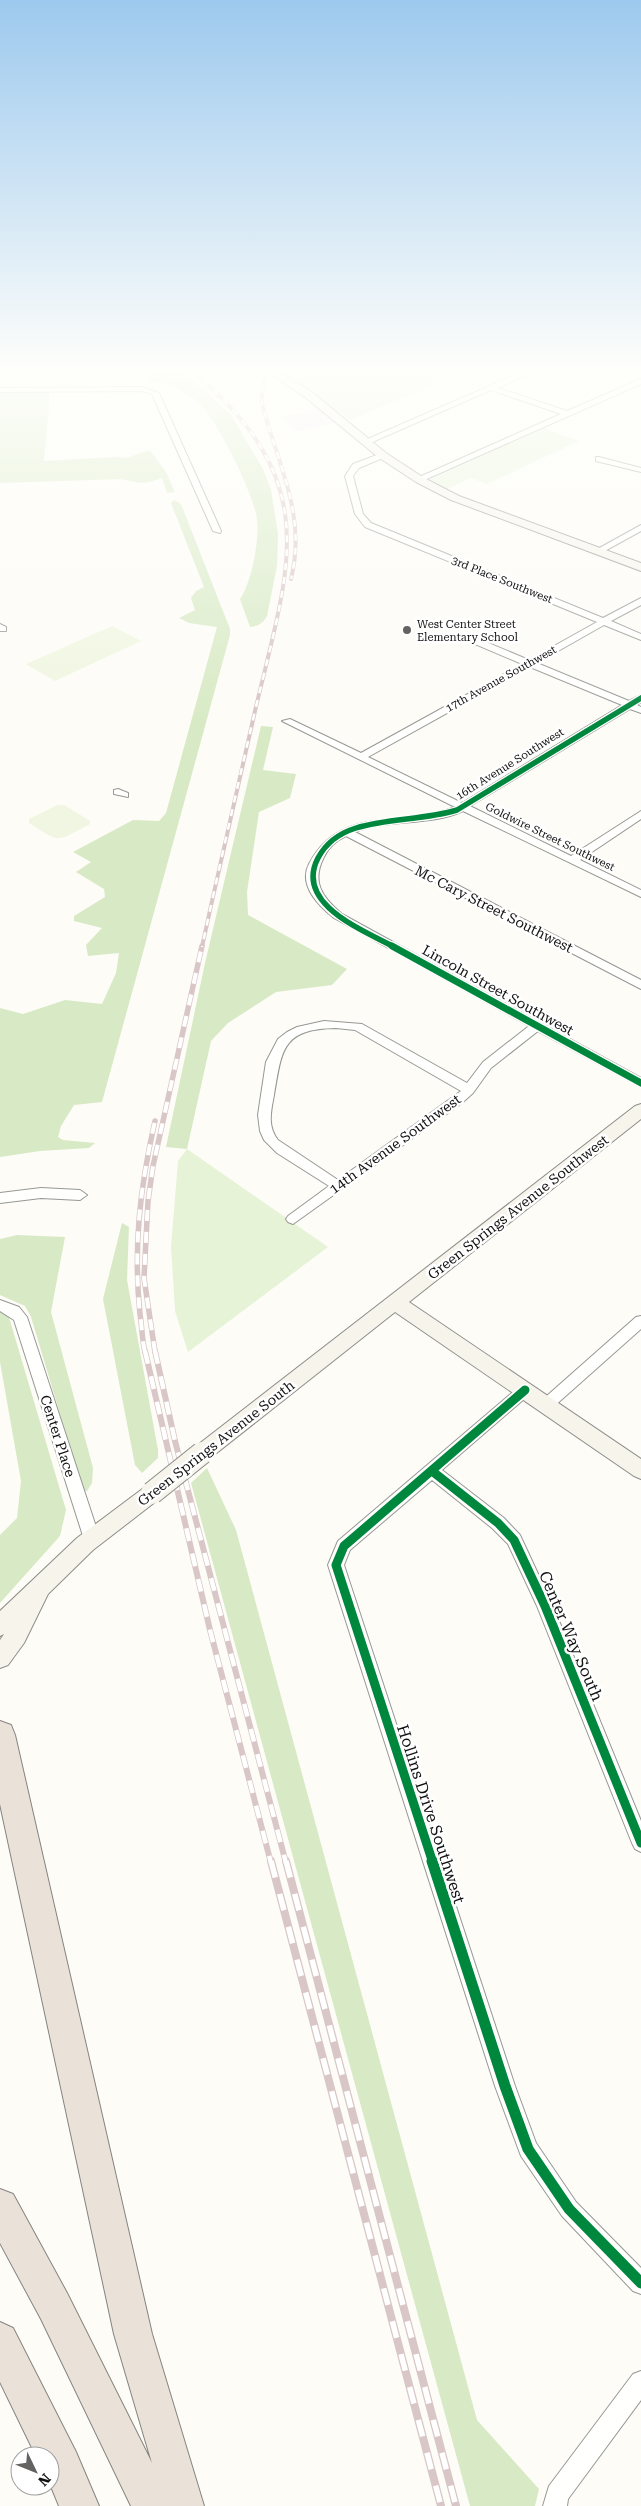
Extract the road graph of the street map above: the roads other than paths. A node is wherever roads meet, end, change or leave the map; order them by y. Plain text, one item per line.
1 (198, 488) edge
2 (352, 488) edge
3 (435, 488) edge
4 (641, 528) edge
5 (217, 530) dead end
6 (598, 551) junction
7 (641, 567) edge
8 (641, 601) edge
9 (604, 621) junction
10 (464, 636) dead end
11 (641, 637) edge
12 (530, 663) junction
13 (641, 698) edge
14 (629, 705) junction
15 (641, 710) edge
16 (287, 721) dead end
17 (361, 757) junction
18 (462, 806) junction
19 (641, 814) edge
20 (347, 832) junction
21 (572, 860) junction
22 (641, 894) edge
23 (343, 919) joint
24 (641, 985) edge
25 (537, 1026) junction
26 (641, 1083) edge
27 (469, 1090) junction
28 (641, 1110) edge
29 (338, 1186) junction
30 (80, 1195) dead end
31 (0, 1198) edge
32 (292, 1219) dead end
33 (396, 1303) junction
34 (0, 1305) edge
35 (640, 1323) edge
36 (525, 1390) junction
37 (546, 1405) junction
38 (641, 1470) edge
39 (432, 1471) junction
40 (152, 1493) joint
41 (92, 1539) junction
42 (41, 1587) junction
43 (0, 1626) edge
44 (0, 1658) edge
45 (2, 1753) edge
46 (637, 1824) edge
47 (641, 1843) edge
48 (0, 2207) edge
49 (641, 2283) edge
50 (0, 2341) edge
51 (641, 2382) edge
52 (79, 2506) edge
53 (152, 2506) edge
54 (184, 2506) edge
55 (555, 2506) edge

1 - 5 street
2 - 9 street, 3rd Place Southwest
3 - 6 main road
4 - 6 street
6 - 7 main road
8 - 9 street, 17th Avenue Southwest
9 - 11 street, 3rd Place Southwest
9 - 12 street, 17th Avenue Southwest
10 - 12 street
12 - 14 street
12 - 17 street, 17th Avenue Southwest
13 - 14 street, 16th Avenue Southwest
14 - 15 street
14 - 18 street, 16th Avenue Southwest
16 - 17 street, Goldwire Street Southwest
17 - 18 street, Goldwire Street Southwest
18 - 20 street, 16th Avenue Southwest
18 - 21 street, Goldwire Street Southwest
19 - 21 street
20 - 23 street, 16th Avenue Southwest
20 - 24 street, Mc Cary Street Southwest
21 - 22 street, Goldwire Street Southwest
23 - 25 street, Lincoln Street Southwest
25 - 26 street, Lincoln Street Southwest
25 - 27 street, 14th Avenue Southwest
27 - 29 street, 14th Avenue Southwest
27 - 29 street
28 - 33 main road, Green Springs Avenue Southwest
29 - 32 street, 14th Avenue Southwest
30 - 31 street
33 - 36 main road
33 - 40 main road, Green Springs Avenue South, bridge
34 - 41 street, Center Place
35 - 37 street
36 - 37 main road
36 - 39 street, Hollins Drive Southwest
37 - 38 main road
39 - 46 street, Center Way South
39 - 49 street, Hollins Drive Southwest
40 - 41 main road, Green Springs Avenue South
41 - 42 main road, Green Springs Avenue South
42 - 43 main road, Green Springs Avenue South
42 - 44 main road, Green Springs Avenue South
45 - 54 highway
46 - 47 street, Center Way South
48 - 53 highway
50 - 52 highway
51 - 55 street

